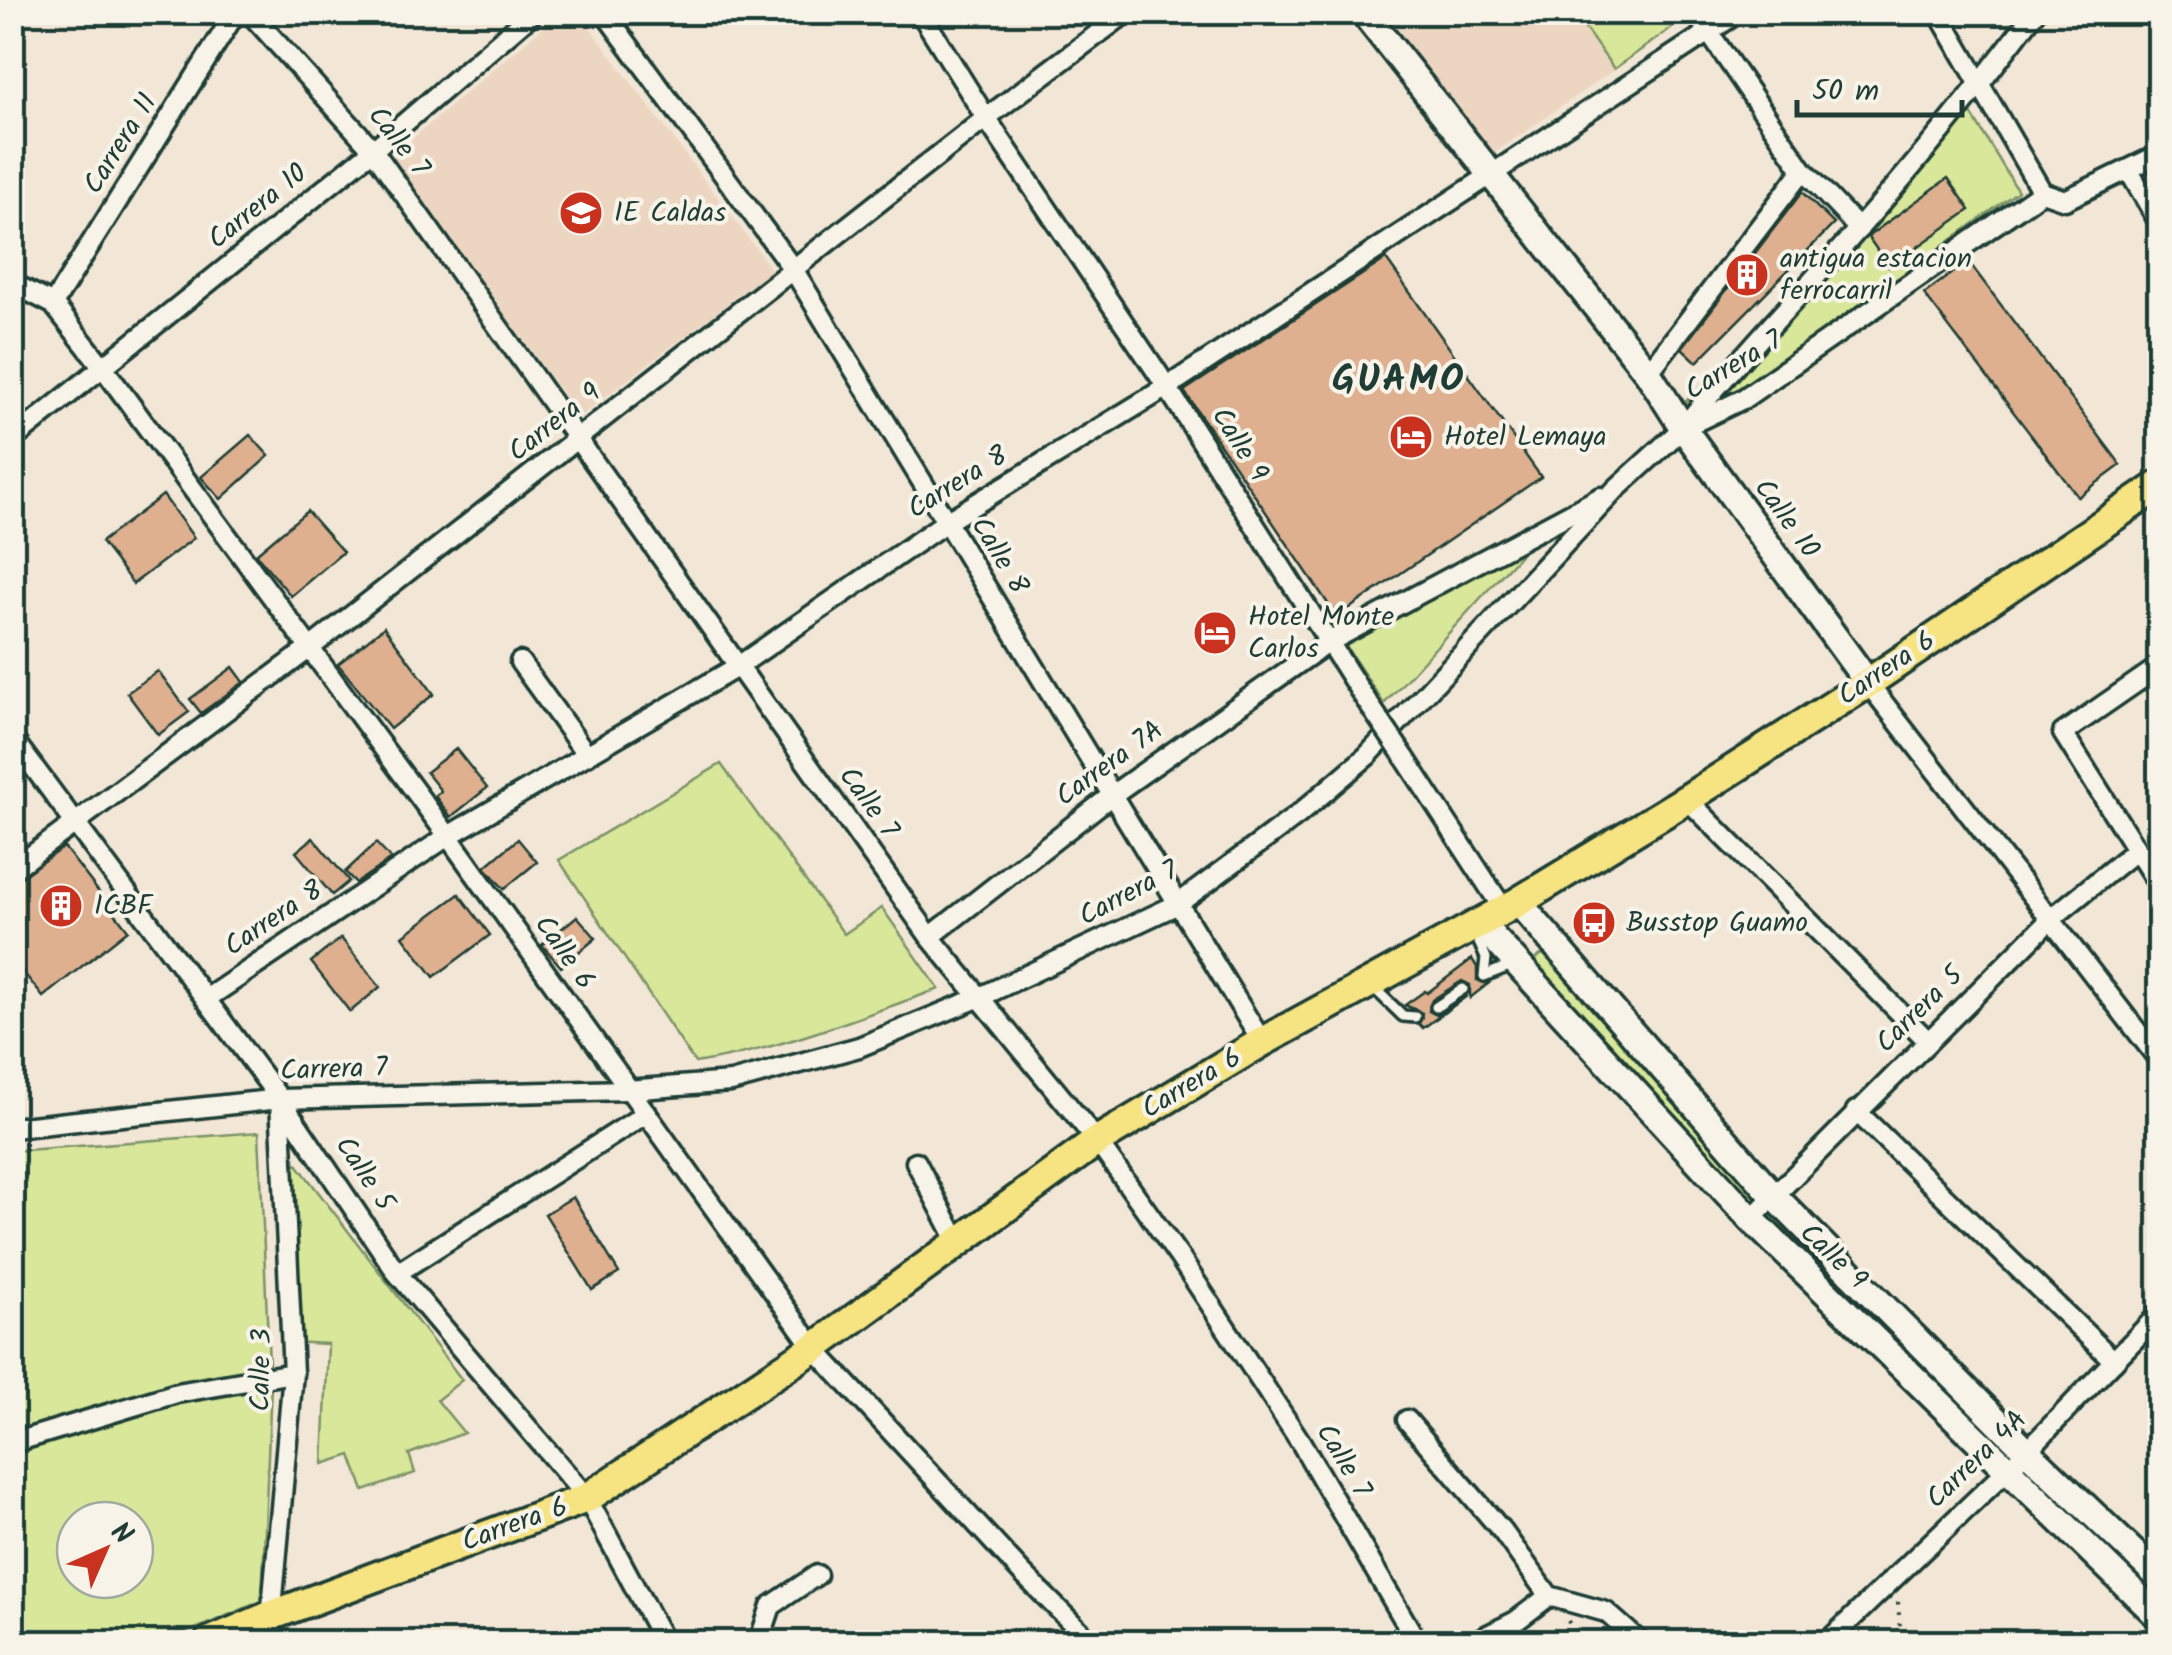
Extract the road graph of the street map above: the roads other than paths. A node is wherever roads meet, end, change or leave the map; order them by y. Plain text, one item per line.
1 (236, 12) edge
2 (249, 12) edge
3 (534, 12) edge
4 (604, 12) edge
5 (920, 12) edge
6 (1126, 12) edge
7 (1363, 12) edge
8 (1695, 12) edge
9 (1739, 12) edge
10 (1938, 12) edge
11 (2034, 12) edge
12 (1710, 32) junction
13 (1980, 85) junction
14 (986, 118) junction
15 (374, 150) junction
16 (2160, 154) edge
17 (1803, 170) junction
18 (2129, 171) junction
19 (1492, 173) junction
20 (2042, 192) junction
21 (2160, 224) edge
22 (1859, 229) junction
23 (792, 269) junction
24 (12, 283) edge
25 (52, 304) junction
26 (102, 366) junction
27 (1648, 373) junction
28 (1168, 387) junction
29 (1683, 428) junction
30 (12, 440) edge
31 (578, 440) junction
32 (2160, 485) edge
33 (1616, 489) junction
34 (946, 522) junction
35 (1327, 643) junction
36 (310, 648) junction
37 (520, 662) dead end
38 (2160, 666) edge
39 (737, 667) junction
40 (1868, 682) junction
41 (12, 738) edge
42 (587, 755) junction
43 (1112, 795) junction
44 (1687, 800) junction
45 (75, 822) junction
46 (448, 836) junction
47 (2160, 850) edge
48 (2139, 855) junction
49 (12, 870) edge
50 (2160, 887) edge
51 (1178, 904) junction
52 (1494, 916) junction
53 (2052, 918) junction
54 (930, 937) junction
55 (1369, 983) junction
56 (1463, 989) dead end
57 (206, 998) junction
58 (978, 998) junction
59 (1436, 1006) dead end
60 (1414, 1018) dead end
61 (1262, 1042) junction
62 (1928, 1042) junction
63 (2160, 1061) edge
64 (627, 1090) junction
65 (280, 1099) junction
66 (1856, 1111) junction
67 (648, 1114) junction
68 (12, 1128) edge
69 (1097, 1140) junction
70 (916, 1162) dead end
71 (1773, 1195) junction
72 (1751, 1219) junction
73 (958, 1242) junction
74 (397, 1273) junction
75 (2160, 1312) edge
76 (814, 1348) junction
77 (2114, 1360) junction
78 (293, 1372) junction
79 (1407, 1420) dead end
80 (12, 1442) edge
81 (2027, 1451) junction
82 (2008, 1470) junction
83 (587, 1498) junction
84 (817, 1575) dead end
85 (2160, 1578) edge
86 (1549, 1596) junction
87 (2160, 1618) edge
88 (269, 1629) edge
89 (209, 1642) edge
90 (664, 1642) edge
91 (752, 1642) edge
92 (1091, 1642) edge
93 (1417, 1642) edge
94 (1474, 1642) edge
95 (1640, 1642) edge
96 (1827, 1642) edge

1 - 25 street, Carrera 11
2 - 15 street, Calle 7
3 - 15 street, Carrera 10
4 - 23 street, Calle 8
5 - 14 street, Calle 9
6 - 14 street, Carrera 9
7 - 19 street, Calle 10
8 - 12 street
9 - 12 street, Carrera 8
10 - 13 street
11 - 13 street
12 - 17 street
12 - 19 street, Carrera 8
13 - 20 street
13 - 22 street
14 - 23 street, Carrera 9
14 - 28 street, Calle 9
15 - 26 street, Carrera 10
15 - 31 street, Calle 7
16 - 18 street
17 - 22 street
17 - 27 street
18 - 20 street
18 - 21 street
19 - 27 street, Calle 10
19 - 28 street, Carrera 8
20 - 29 street, Carrera 7
22 - 29 street
23 - 31 street, Carrera 9
23 - 34 street, Calle 8
24 - 25 street, Calle 6
25 - 26 street, Calle 6
26 - 30 street, Carrera 10
26 - 36 street, Calle 6
27 - 29 street, Calle 10
28 - 34 street, Carrera 8
28 - 35 street, Calle 9
29 - 33 street, Carrera 7
29 - 40 street, Calle 10
31 - 36 street, Carrera 9
31 - 39 street, Calle 7
32 - 40 main road, Carrera 6
33 - 35 street, Carrera 7A
33 - 51 street, Carrera 7
34 - 39 street, Carrera 8
34 - 43 street, Calle 8
35 - 43 street, Carrera 7A
35 - 52 street, Calle 9, bridge
36 - 45 street, Carrera 9
36 - 46 street, Calle 6
37 - 42 street
38 - 48 street
39 - 42 street, Carrera 8
39 - 54 street, Calle 7
40 - 44 main road, Carrera 6
40 - 53 street, Calle 10
41 - 45 street, Calle 5
42 - 46 street, Carrera 8
43 - 51 street, Calle 8
43 - 54 street, Carrera 7A
44 - 52 main road, Carrera 6
44 - 62 street
45 - 49 street, Carrera 9
45 - 57 street, Calle 5
46 - 57 street, Carrera 8
46 - 64 street, Calle 6
47 - 48 street, Carrera 5
48 - 50 street
48 - 53 street, Carrera 5
51 - 58 street, Carrera 7
51 - 61 street, Calle 8
52 - 55 main road, Carrera 6
52 - 71 street, Calle 9
52 - 72 street, Calle 9
53 - 62 street, Carrera 5
53 - 63 street, Calle 10
54 - 58 street, Calle 7
55 - 60 lane
55 - 61 main road, Carrera 6
56 - 59 lane
57 - 65 street, Calle 5
58 - 64 street, Carrera 7
58 - 69 street, Calle 7
61 - 69 main road, Carrera 6
62 - 66 street, Carrera 5
64 - 65 street, Carrera 7
64 - 67 street, Calle 6
65 - 68 street, Carrera 7
65 - 74 street, Calle 5
65 - 78 street, Calle 3
66 - 71 street, Carrera 5
66 - 77 street
67 - 74 street
67 - 76 street, Calle 6
69 - 73 main road, Carrera 6
69 - 93 street, Calle 7
70 - 73 street
71 - 72 street, Carrera 5
71 - 81 street, Calle 9
72 - 82 street, Calle 9
73 - 76 main road, Carrera 6
74 - 83 street, Calle 5
75 - 77 street, Carrera 4A
76 - 83 main road, Carrera 6
76 - 92 street, Calle 6
77 - 81 street, Carrera 4A
78 - 80 street
78 - 88 street, Calle 3
79 - 86 street
81 - 82 street, Carrera 4A
81 - 85 street, Calle 9
82 - 87 street, Calle 9
82 - 96 street, Carrera 4A
83 - 88 main road, Carrera 6
83 - 90 street, Calle 5
84 - 91 street
86 - 94 street
86 - 95 street
88 - 89 main road, Carrera 6

